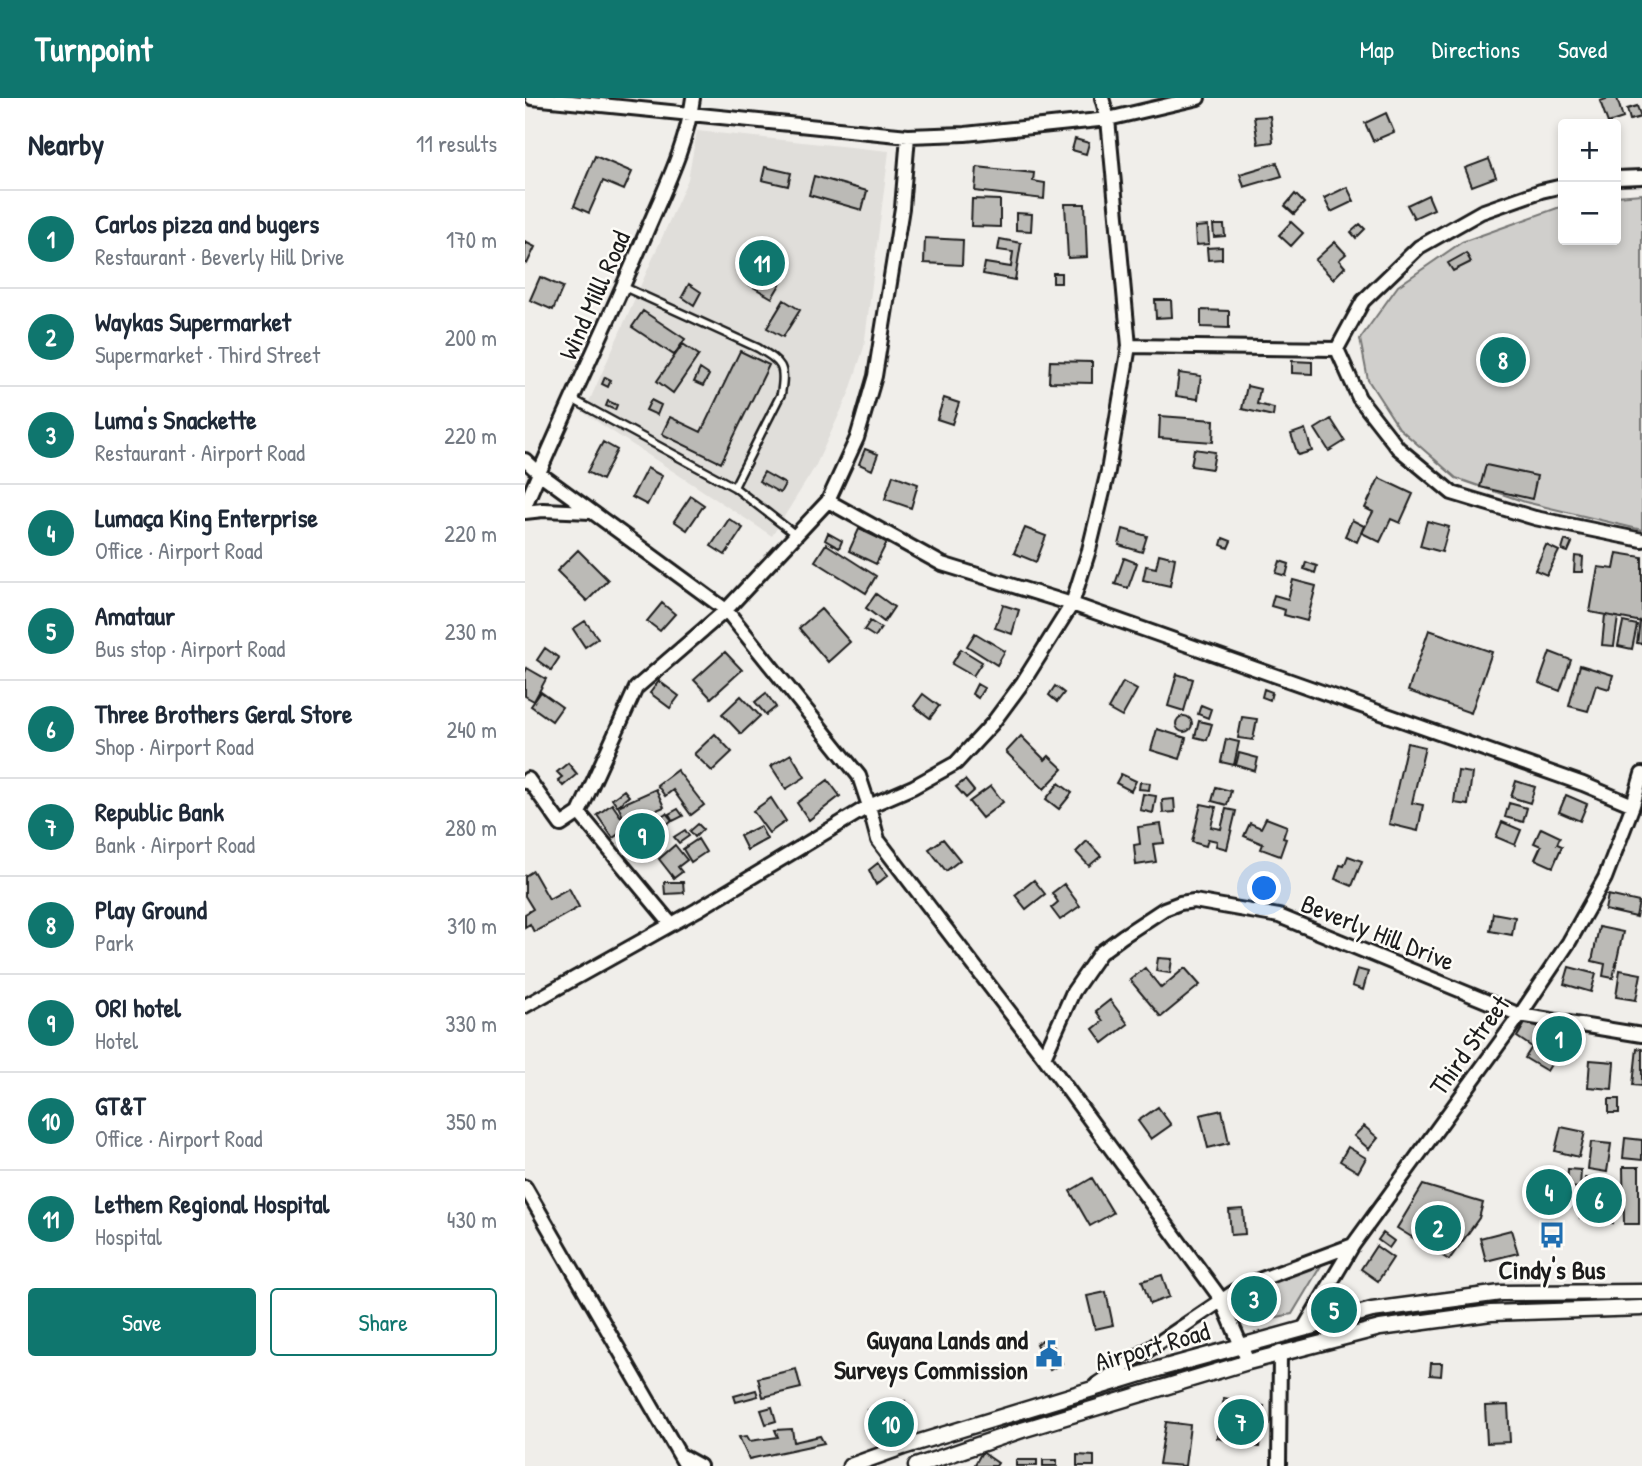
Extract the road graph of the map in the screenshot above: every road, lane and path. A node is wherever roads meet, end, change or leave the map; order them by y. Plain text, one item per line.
1 (532, 98) edge
2 (693, 98) edge
3 (1102, 98) edge
4 (1198, 98) edge
5 (691, 114) junction
6 (1108, 119) junction
7 (908, 136) junction
8 (1642, 177) edge
9 (1621, 178) edge
10 (1558, 187) edge
11 (624, 287) junction
12 (1129, 346) junction
13 (1337, 349) junction
14 (572, 399) junction
15 (525, 460) edge
16 (538, 473) junction
17 (734, 487) junction
18 (828, 501) junction
19 (525, 506) edge
20 (525, 512) edge
21 (592, 512) junction
22 (796, 535) junction
23 (1642, 540) edge
24 (1072, 604) junction
25 (726, 610) junction
26 (1642, 774) edge
27 (525, 782) edge
28 (1633, 805) junction
29 (869, 806) junction
30 (579, 813) junction
31 (671, 925) junction
32 (525, 1006) edge
33 (1520, 1015) junction
34 (1642, 1034) edge
35 (1044, 1058) junction
36 (526, 1189) edge
37 (1353, 1245) junction
38 (1642, 1292) edge
39 (1221, 1299) junction
40 (1383, 1308) junction
41 (1642, 1308) edge
42 (1386, 1326) junction
43 (1304, 1328) junction
44 (1242, 1345) junction
45 (1280, 1352) junction
46 (1248, 1362) junction
47 (1090, 1390) junction
48 (1016, 1412) junction
49 (1022, 1430) junction
50 (683, 1460) edge
51 (700, 1466) edge
52 (850, 1466) edge
53 (916, 1466) edge
54 (1279, 1466) edge

1 - 5 street
2 - 5 street, Wind Milll Road
3 - 6 street
4 - 6 street
5 - 7 street
5 - 11 street, Wind Milll Road
6 - 7 street
6 - 12 street
7 - 18 street
8 - 9 street
10 - 13 street
11 - 14 street, Wind Milll Road
11 - 17 lane
12 - 13 street
12 - 24 street
13 - 23 street
14 - 16 street, Wind Milll Road
14 - 17 lane
15 - 16 street
16 - 19 street, Wind Milll Road
16 - 21 street
17 - 22 lane
18 - 22 street
18 - 24 street
20 - 21 street
21 - 25 street
22 - 25 street
24 - 28 street
24 - 29 street
25 - 29 street
25 - 30 street
26 - 28 street, Third Street
27 - 30 street
28 - 33 street, Third Street
29 - 31 street
29 - 35 street
30 - 31 street
31 - 32 street
33 - 34 street, Beverly Hill Drive
33 - 35 street, Beverly Hill Drive
33 - 37 street, Third Street
35 - 39 street
36 - 50 street
37 - 39 street
37 - 43 street, Third Street
38 - 40 street, Airport Road
39 - 44 street
39 - 47 street
40 - 42 street
40 - 43 street, Airport Road
41 - 42 street, Airport Road
42 - 45 street, Airport Road
43 - 44 street, Airport Road
44 - 46 street
44 - 47 street, Airport Road
45 - 46 street, Airport Road
45 - 54 street
46 - 49 street, Airport Road
47 - 48 street, Airport Road
48 - 49 street
48 - 52 street, Airport Road
49 - 53 street, Airport Road
50 - 51 street

